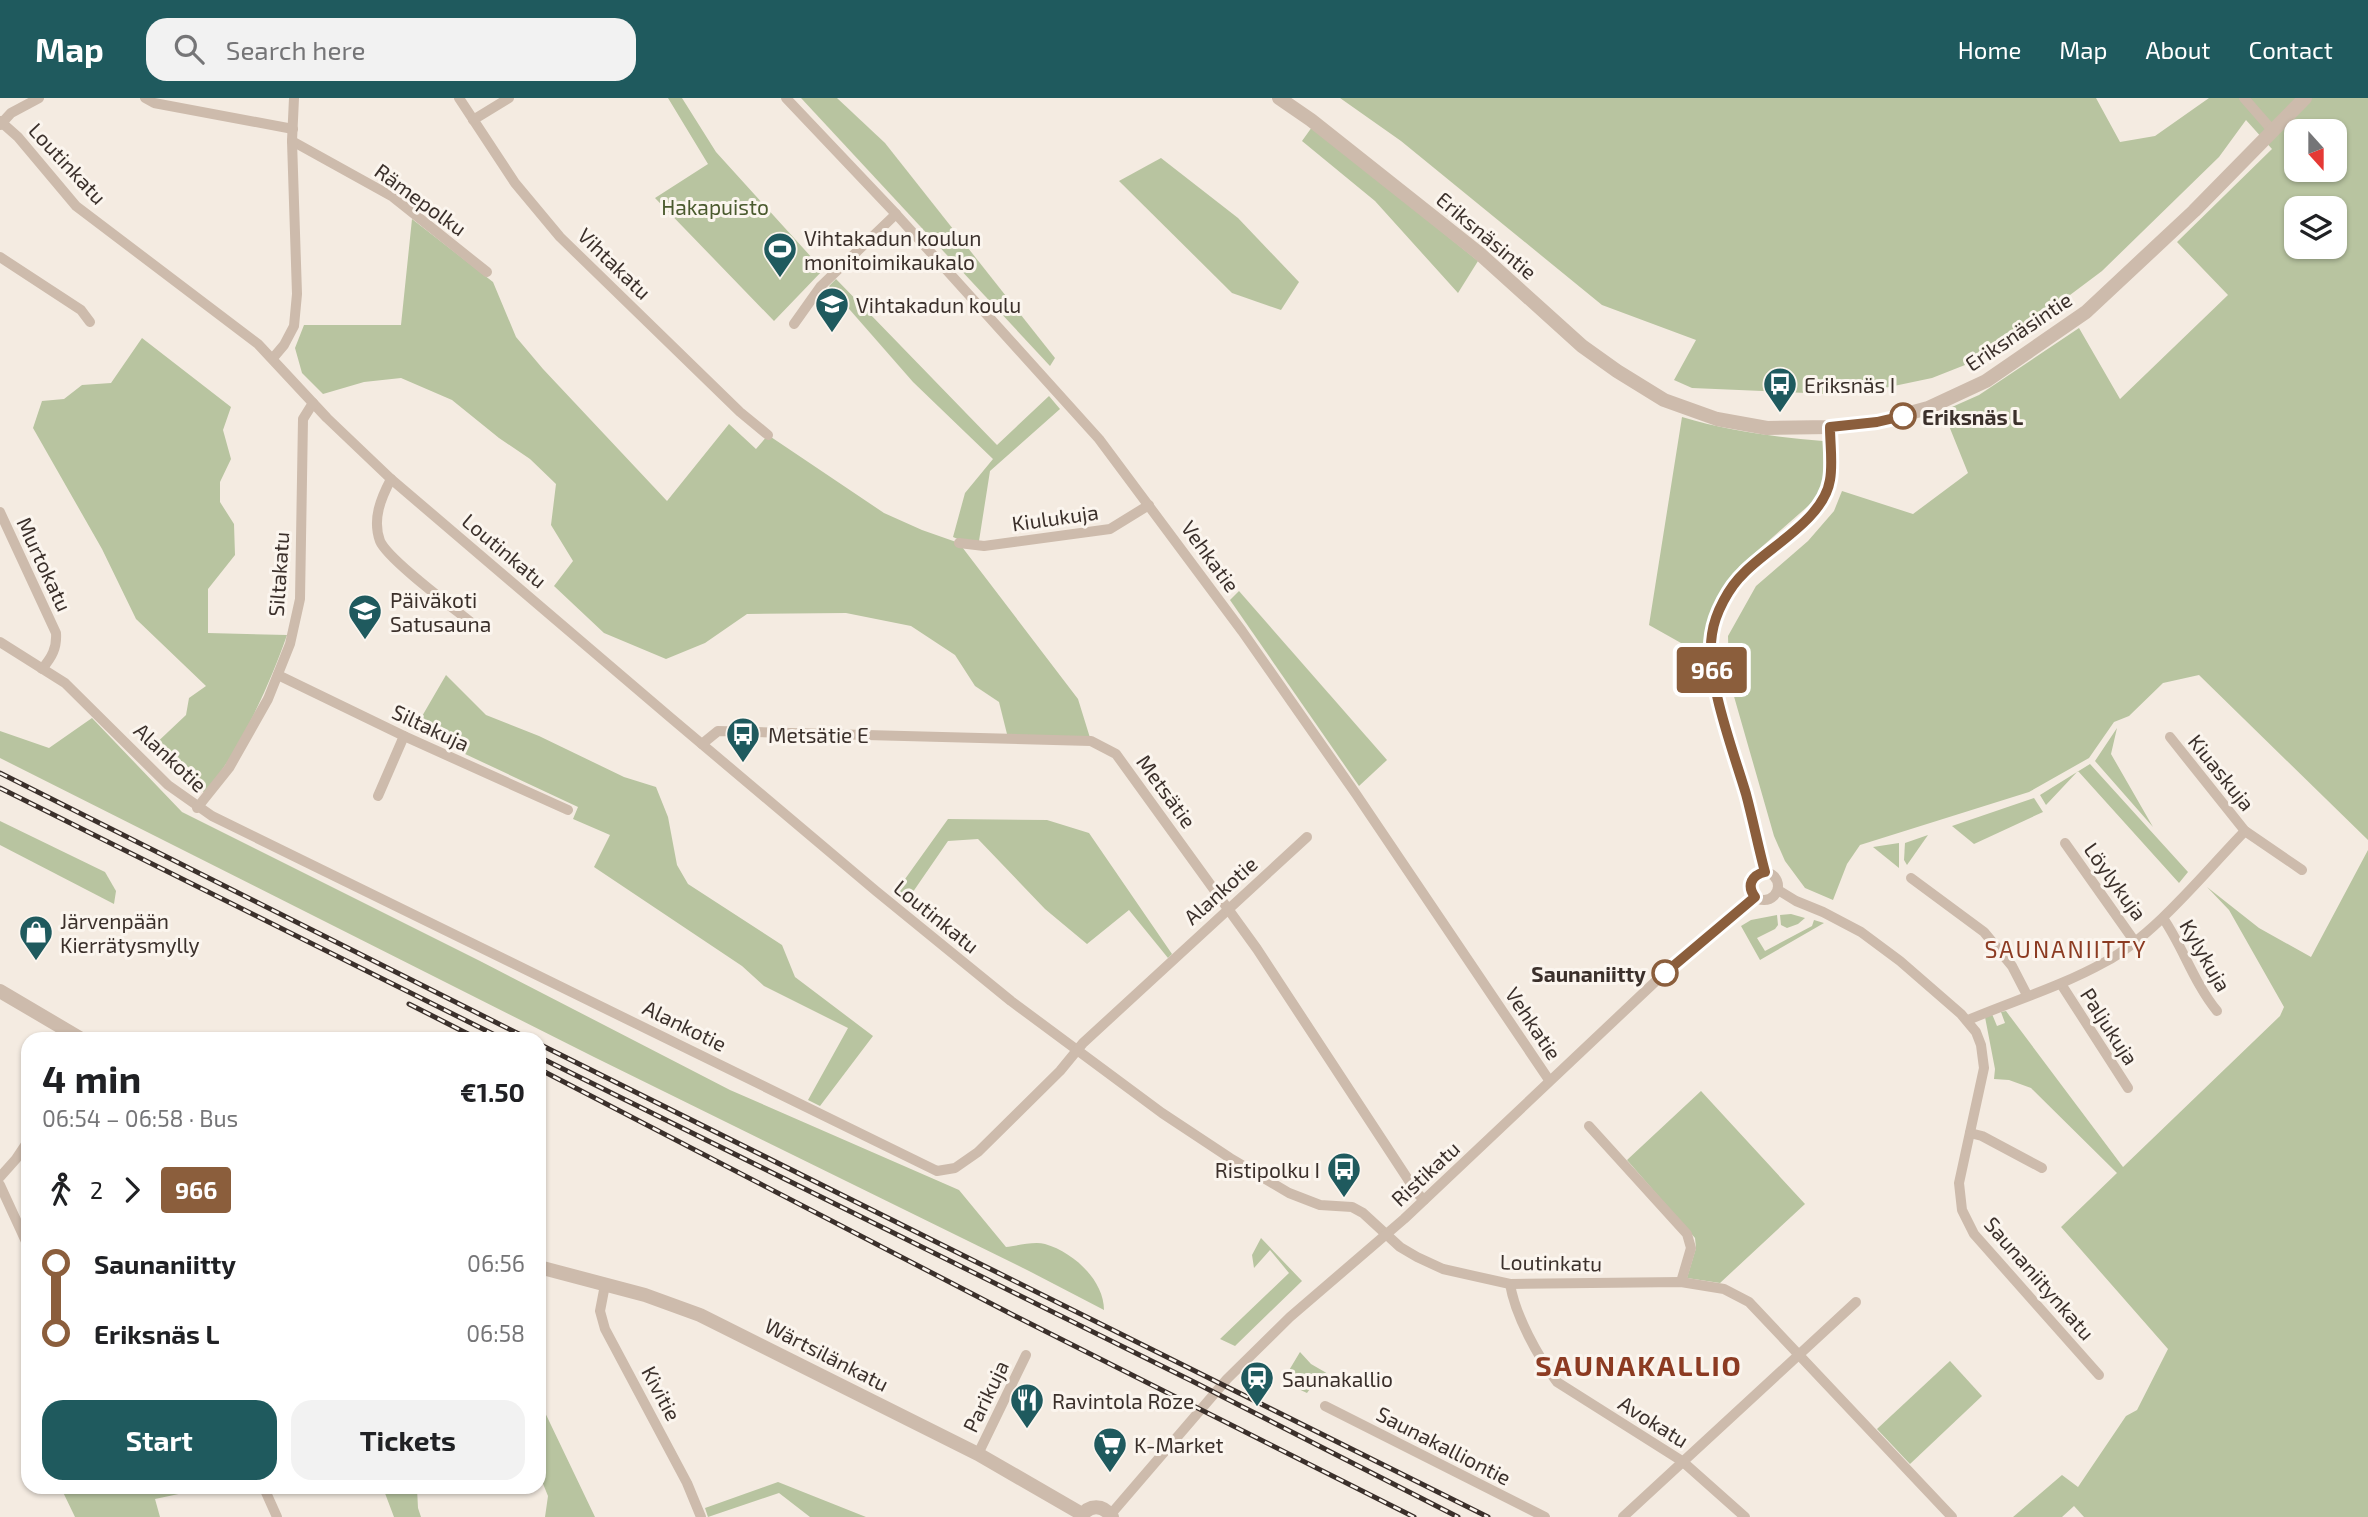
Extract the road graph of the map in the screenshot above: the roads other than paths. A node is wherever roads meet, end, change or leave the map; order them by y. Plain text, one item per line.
1 (39, 98) edge
2 (145, 98) edge
3 (294, 98) edge
4 (459, 98) edge
5 (509, 98) edge
6 (786, 98) edge
7 (1279, 98) edge
8 (2244, 98) edge
9 (2305, 98) edge
10 (473, 120) junction
11 (1, 122) edge
12 (2272, 130) junction
13 (293, 135) junction
14 (896, 214) junction
15 (0, 257) edge
16 (487, 272) dead end
17 (90, 322) dead end
18 (794, 324) dead end
19 (273, 358) junction
20 (313, 403) junction
21 (1830, 427) junction
22 (768, 435) dead end
23 (391, 479) junction
24 (1149, 505) junction
25 (0, 512) edge
26 (959, 543) dead end
27 (478, 628) dead end
28 (0, 642) edge
29 (43, 668) junction
30 (278, 675) junction
31 (404, 736) junction
32 (2170, 737) dead end
33 (702, 744) junction
34 (378, 796) dead end
35 (197, 808) junction
36 (568, 810) dead end
37 (2245, 831) junction
38 (1307, 837) dead end
39 (2065, 843) dead end
40 (2302, 870) dead end
41 (1765, 872) junction
42 (1911, 878) dead end
43 (1778, 890) junction
44 (1755, 897) junction
45 (1228, 909) junction
46 (2162, 918) junction
47 (2135, 942) junction
48 (2061, 984) junction
49 (0, 991) edge
50 (2027, 995) junction
51 (2217, 1011) dead end
52 (1968, 1020) junction
53 (69, 1032) edge
54 (1076, 1051) junction
55 (1549, 1080) junction
56 (2128, 1088) dead end
57 (1589, 1126) dead end
58 (1970, 1133) junction
59 (21, 1151) edge
60 (2042, 1168) dead end
61 (0, 1177) edge
62 (0, 1185) edge
63 (1424, 1200) junction
64 (21, 1231) edge
65 (1386, 1235) junction
66 (546, 1268) edge
67 (1681, 1282) junction
68 (1510, 1284) junction
69 (605, 1285) junction
70 (1856, 1302) dead end
71 (1800, 1354) junction
72 (1026, 1355) dead end
73 (2099, 1375) dead end
74 (1325, 1406) dead end
75 (978, 1454) junction
76 (1682, 1461) junction
77 (267, 1494) edge
78 (1081, 1516) edge
79 (1111, 1516) edge
80 (277, 1517) edge
81 (701, 1517) edge
82 (1545, 1517) edge
83 (1623, 1517) edge
84 (1745, 1517) edge
85 (1952, 1517) edge

1 - 11 street
2 - 13 street, Rämepolku
3 - 13 street
4 - 10 street, Vihtakatu
5 - 10 street
6 - 14 street, Vehkatie
7 - 21 street, Eriksnäsintie
8 - 12 street
9 - 12 street, Eriksnäsintie
10 - 22 street, Vihtakatu
11 - 19 street, Loutinkatu
12 - 21 street, Eriksnäsintie
13 - 16 street, Rämepolku
13 - 19 street
14 - 18 street
14 - 24 street, Vehkatie
15 - 17 street
19 - 20 street, Loutinkatu
20 - 23 street, Loutinkatu
20 - 30 street, Siltakatu
21 - 41 street
23 - 27 street
23 - 33 street, Loutinkatu
24 - 26 street, Kiulukuja
24 - 55 street, Vehkatie
25 - 29 street, Murtokatu
28 - 29 street, Alankotie
29 - 35 street, Alankotie
30 - 31 street, Siltakuja
30 - 35 street, Siltakatu
31 - 34 street
31 - 36 street, Siltakuja
32 - 37 street, Kiuaskuja
33 - 45 street, Metsätie
33 - 54 street, Loutinkatu
35 - 54 street, Alankotie
37 - 40 street, Kiuaskuja
37 - 46 street
38 - 45 street, Alankotie
39 - 47 street, Löylykuja
41 - 43 street
41 - 44 street
42 - 50 street
43 - 44 street
43 - 52 street, Saunaniitynkatu
44 - 55 street, Ristikatu
45 - 54 street, Alankotie
45 - 63 street, Metsätie
46 - 47 street
46 - 51 street, Kylykuja
47 - 48 street
48 - 50 street
48 - 56 street, Paljukuja
49 - 53 street
50 - 52 street
52 - 58 street, Saunaniitynkatu
54 - 65 street, Loutinkatu
55 - 63 street, Ristikatu
57 - 67 street
58 - 60 street
58 - 73 street, Saunaniitynkatu
59 - 61 street
62 - 64 street
63 - 65 street, Ristikatu
65 - 68 street, Loutinkatu
65 - 79 street, Ristikatu
66 - 69 street, Wärtsilänkatu
67 - 68 street, Loutinkatu
67 - 71 street, Loutinkatu
68 - 76 street, Avokatu
69 - 75 street, Wärtsilänkatu
69 - 81 street, Kivitie
70 - 71 street
71 - 76 street
71 - 85 street, Loutinkatu
72 - 75 street, Parikuja
74 - 82 street, Saunakalliontie
75 - 78 street, Wärtsilänkatu
76 - 83 street
76 - 84 street, Avokatu
77 - 80 street
78 - 79 street

